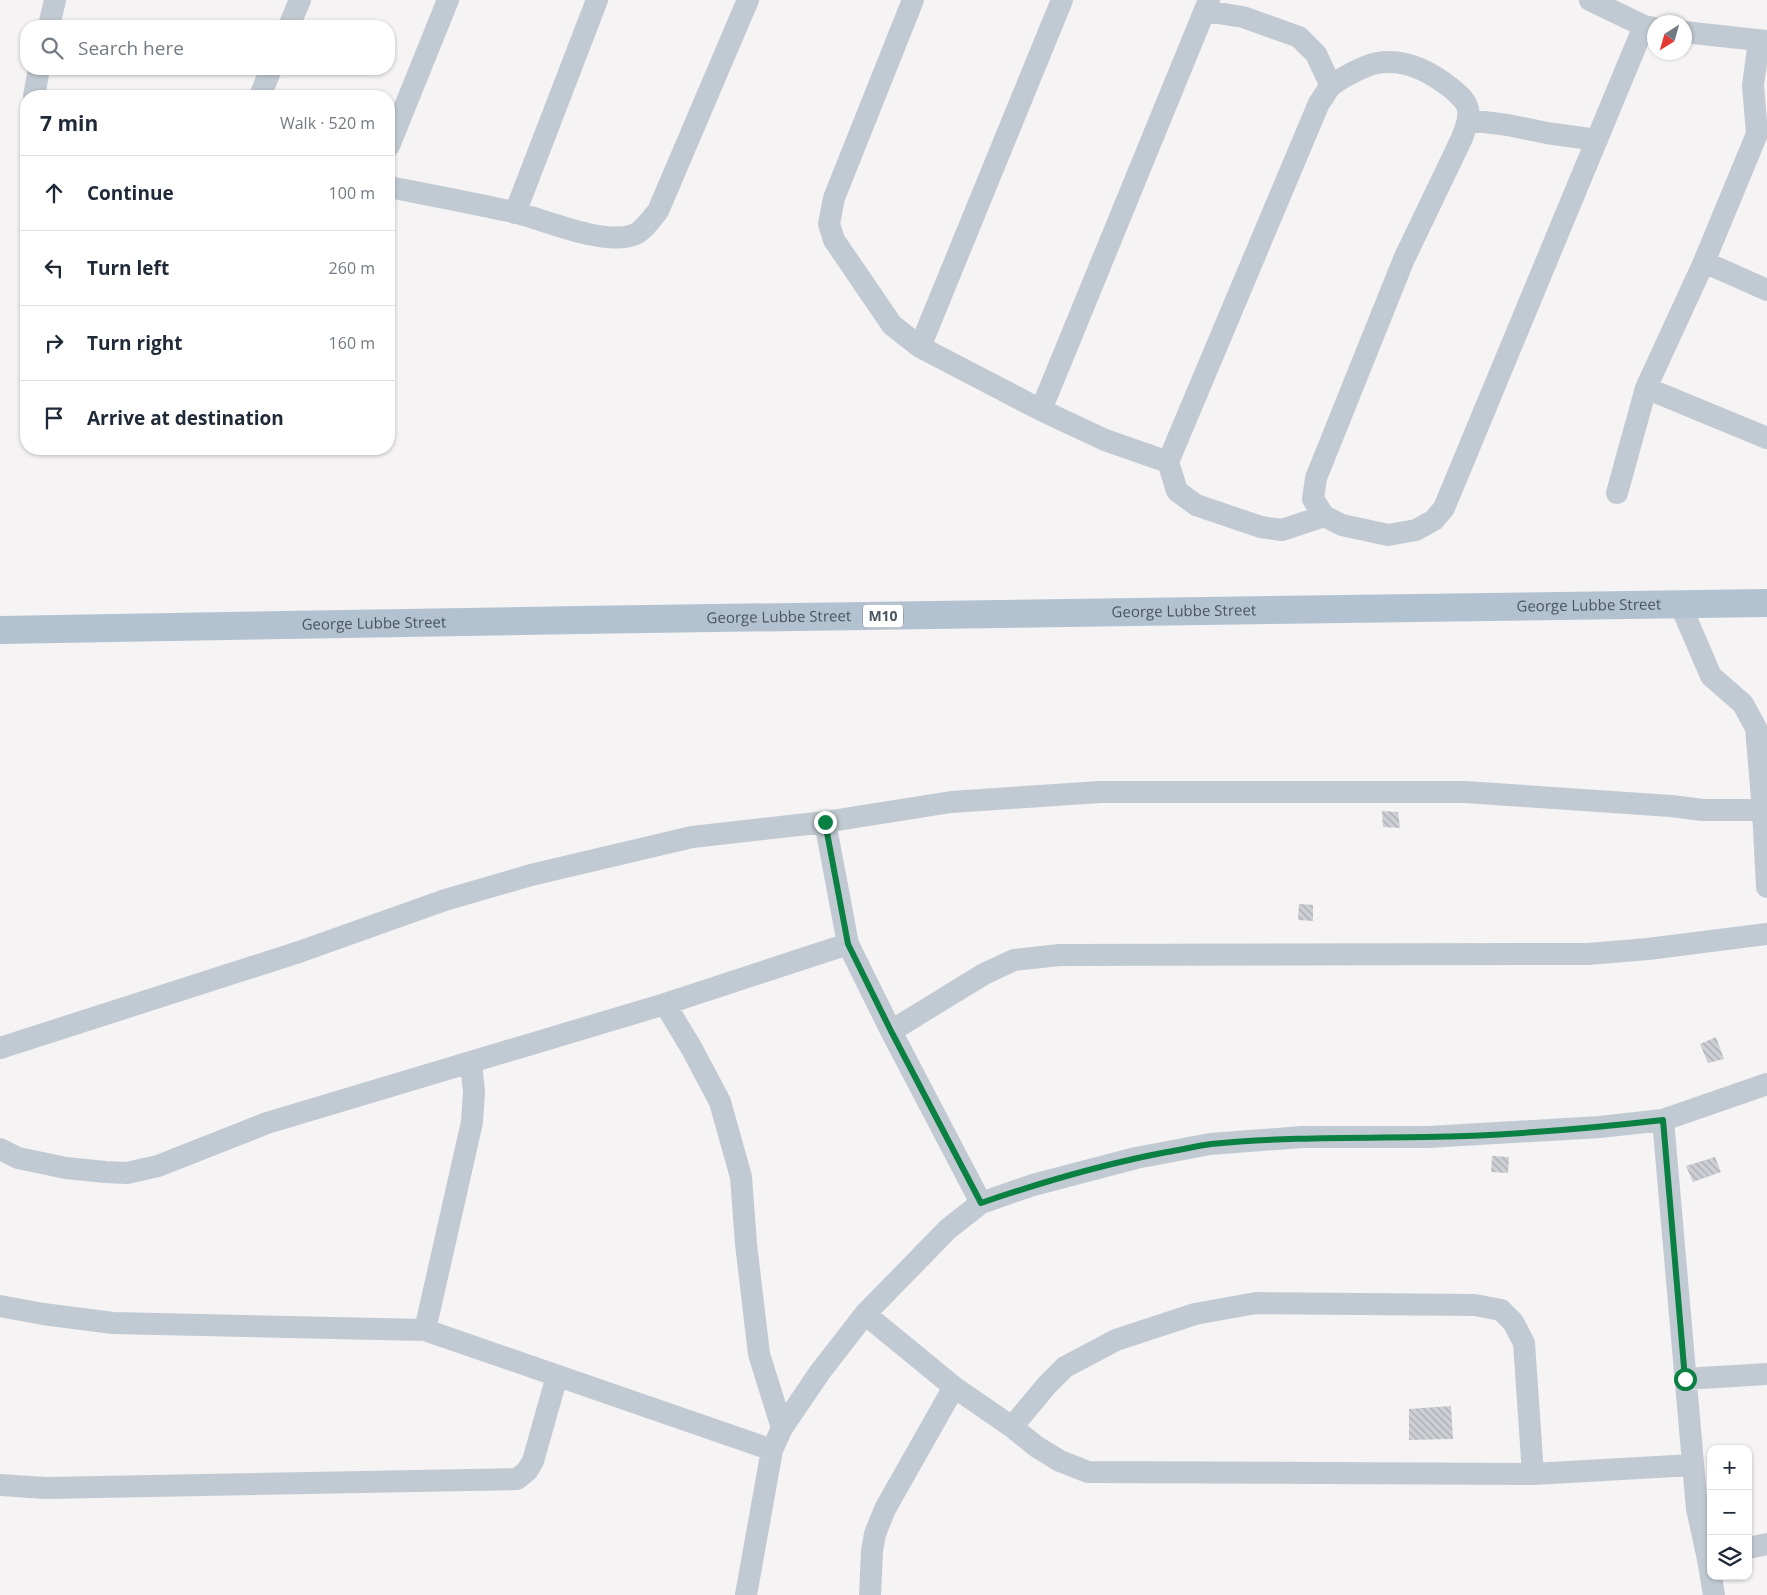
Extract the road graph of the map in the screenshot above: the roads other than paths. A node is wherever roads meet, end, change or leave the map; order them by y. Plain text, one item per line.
1 (55, 0) edge
2 (300, 0) edge
3 (448, 0) edge
4 (597, 0) edge
5 (748, 0) edge
6 (913, 0) edge
7 (1062, 0) edge
8 (1590, 0) edge
9 (1207, 5) edge
10 (50, 20) edge
11 (292, 20) edge
12 (1647, 26) edge
13 (1647, 31) edge
14 (1692, 33) edge
15 (1763, 41) edge
16 (38, 75) edge
17 (269, 75) edge
18 (1331, 86) junction
19 (35, 90) edge
20 (262, 90) edge
21 (1468, 120) junction
22 (395, 131) edge
23 (1762, 138) edge
24 (1597, 140) junction
25 (395, 188) edge
26 (515, 213) junction
27 (1704, 262) junction
28 (1767, 290) edge
29 (920, 347) junction
30 (1646, 388) junction
31 (1041, 410) junction
32 (1767, 438) edge
33 (1168, 462) junction
34 (1617, 493) dead end
35 (1324, 516) junction
36 (1767, 602) edge
37 (1680, 604) junction
38 (0, 630) edge
39 (1765, 810) edge
40 (825, 822) junction
41 (1767, 887) edge
42 (1767, 934) edge
43 (848, 944) junction
44 (665, 1004) junction
45 (891, 1031) junction
46 (0, 1048) edge
47 (471, 1063) junction
48 (1767, 1084) edge
49 (1663, 1120) junction
50 (0, 1149) edge
51 (981, 1203) junction
52 (0, 1306) edge
53 (866, 1314) junction
54 (425, 1330) junction
55 (1767, 1374) edge
56 (557, 1376) junction
57 (1685, 1379) junction
58 (954, 1387) junction
59 (1012, 1427) junction
60 (782, 1428) junction
61 (772, 1450) junction
62 (1692, 1465) junction
63 (1533, 1474) junction
64 (0, 1485) edge
65 (1767, 1544) edge
66 (1752, 1547) edge
67 (1707, 1551) edge
68 (1712, 1580) edge
69 (746, 1595) edge
70 (870, 1595) edge
71 (1714, 1595) edge

1 - 10 street
2 - 11 street
3 - 22 street
4 - 26 street
5 - 26 street
6 - 29 street
7 - 29 street
8 - 12 street
9 - 18 street
9 - 31 street
13 - 24 street
14 - 15 street
15 - 23 street
16 - 19 street
17 - 20 street
18 - 21 street
18 - 33 street
21 - 24 street
21 - 35 street
23 - 27 street
24 - 35 street
25 - 26 street
27 - 28 street
27 - 30 street
29 - 31 street
30 - 32 street
30 - 34 street
31 - 33 street
33 - 35 street
36 - 37 main road, George Lubbe Street / M10
37 - 38 main road, George Lubbe Street / M10
37 - 39 street
39 - 40 street
39 - 41 street
40 - 43 street
40 - 46 street
42 - 45 street
43 - 44 street
43 - 45 street
44 - 47 street
44 - 60 street
45 - 51 street
47 - 50 street
47 - 54 street
48 - 49 street
49 - 51 street
49 - 57 street
51 - 53 street
52 - 54 street
53 - 58 street
53 - 60 street
54 - 56 street
55 - 57 street
56 - 61 street
56 - 64 street
57 - 62 street
58 - 59 street
58 - 70 street
59 - 63 street
59 - 63 street
60 - 61 street
61 - 69 street
62 - 63 street
62 - 67 street
65 - 66 street
68 - 71 street

